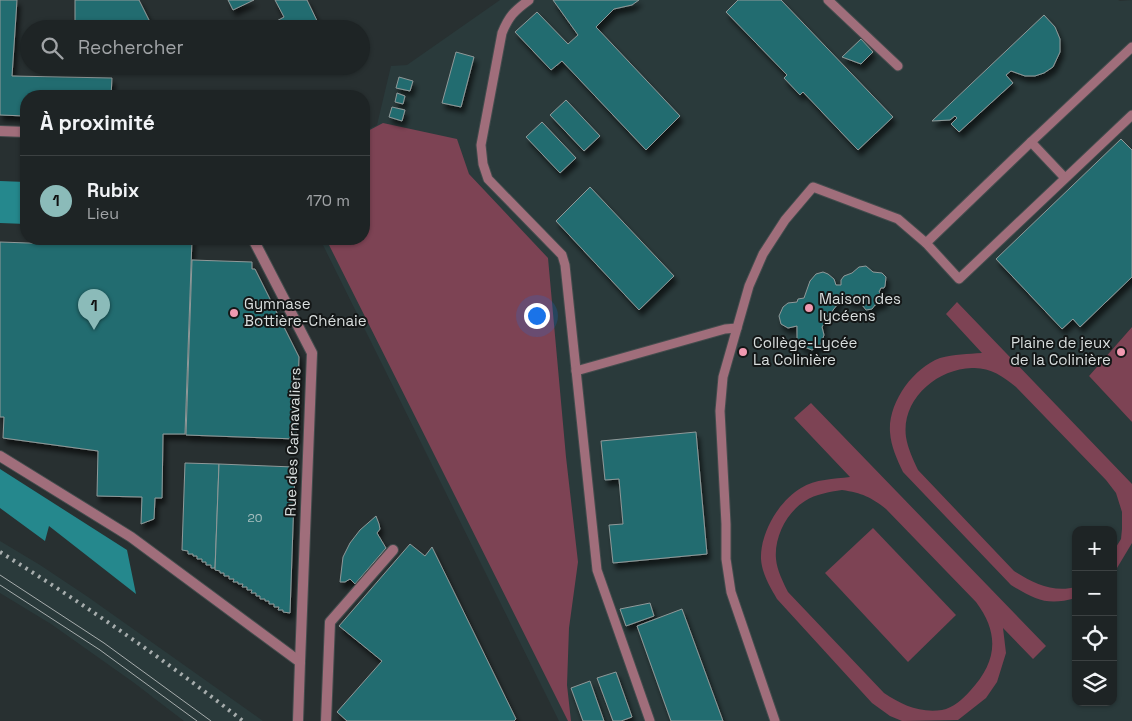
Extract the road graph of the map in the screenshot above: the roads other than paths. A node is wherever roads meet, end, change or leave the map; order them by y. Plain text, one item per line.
1 (529, 0) edge
2 (828, 0) edge
3 (1132, 47) edge
4 (898, 66) dead end
5 (1132, 115) edge
6 (0, 131) edge
7 (20, 132) edge
8 (1031, 142) junction
9 (1065, 178) junction
10 (926, 243) junction
11 (256, 245) edge
12 (737, 328) junction
13 (576, 371) junction
14 (0, 456) edge
15 (392, 550) dead end
16 (300, 662) junction
17 (298, 721) edge
18 (326, 721) edge
19 (650, 721) edge
20 (774, 721) edge

1 - 13 lane
2 - 4 lane
3 - 8 lane
5 - 9 lane
6 - 7 street
8 - 9 lane
8 - 10 lane
9 - 10 lane
10 - 12 lane
11 - 16 street, Rue des Carnavaliers
12 - 13 lane
12 - 20 lane
13 - 19 lane
14 - 16 street
15 - 18 street
16 - 17 street, Rue des Carnavaliers

